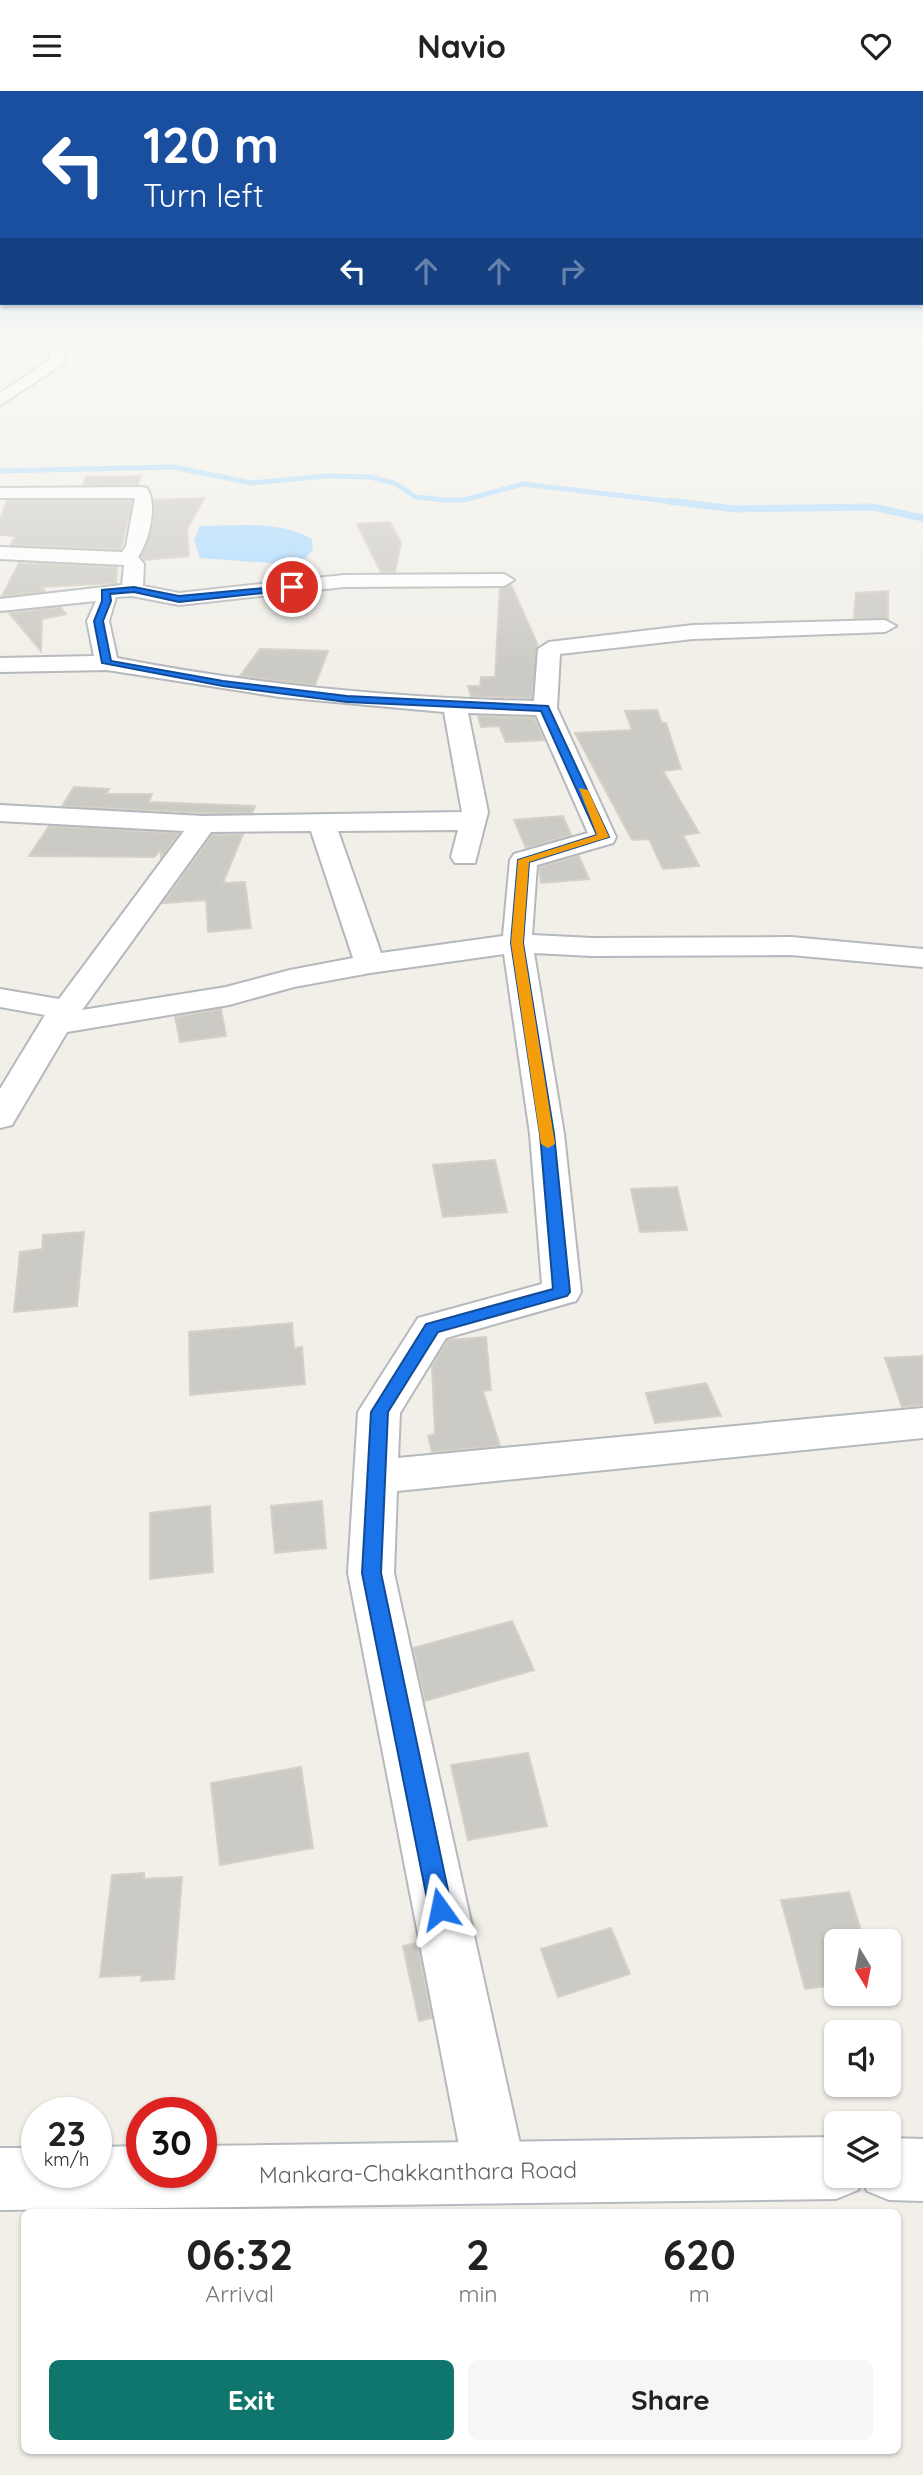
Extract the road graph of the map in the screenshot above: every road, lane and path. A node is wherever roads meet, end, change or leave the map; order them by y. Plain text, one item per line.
1 (0, 493) edge
2 (0, 553) edge
3 (128, 558) junction
4 (504, 580) dead end
5 (132, 590) junction
6 (105, 592) junction
7 (0, 605) edge
8 (885, 626) dead end
9 (107, 663) junction
10 (0, 665) edge
11 (455, 706) junction
12 (545, 708) junction
13 (0, 813) edge
14 (472, 822) junction
15 (322, 823) junction
16 (203, 824) junction
17 (465, 857) dead end
18 (517, 943) junction
19 (923, 958) edge
20 (370, 964) junction
21 (0, 998) edge
22 (56, 1024) junction
23 (0, 1118) edge
24 (923, 1423) edge
25 (376, 1478) junction
26 (824, 2168) edge
27 (901, 2169) edge
28 (923, 2170) edge
29 (495, 2171) junction
30 (0, 2179) edge

1 - 3 street
2 - 3 street
3 - 5 street
4 - 5 street
5 - 6 street
6 - 7 street
6 - 9 street
8 - 12 street
9 - 10 street
9 - 11 street
11 - 12 street
11 - 14 street
12 - 18 street
13 - 16 street
14 - 15 street
14 - 17 street
15 - 16 street
15 - 20 street
16 - 22 street
18 - 19 street
18 - 20 street
18 - 25 street
20 - 22 street
21 - 22 street
22 - 23 street
24 - 25 street
25 - 29 street
26 - 29 street, Mankara-Chakkanthara Road
27 - 28 street
29 - 30 street, Mankara-Chakkanthara Road

